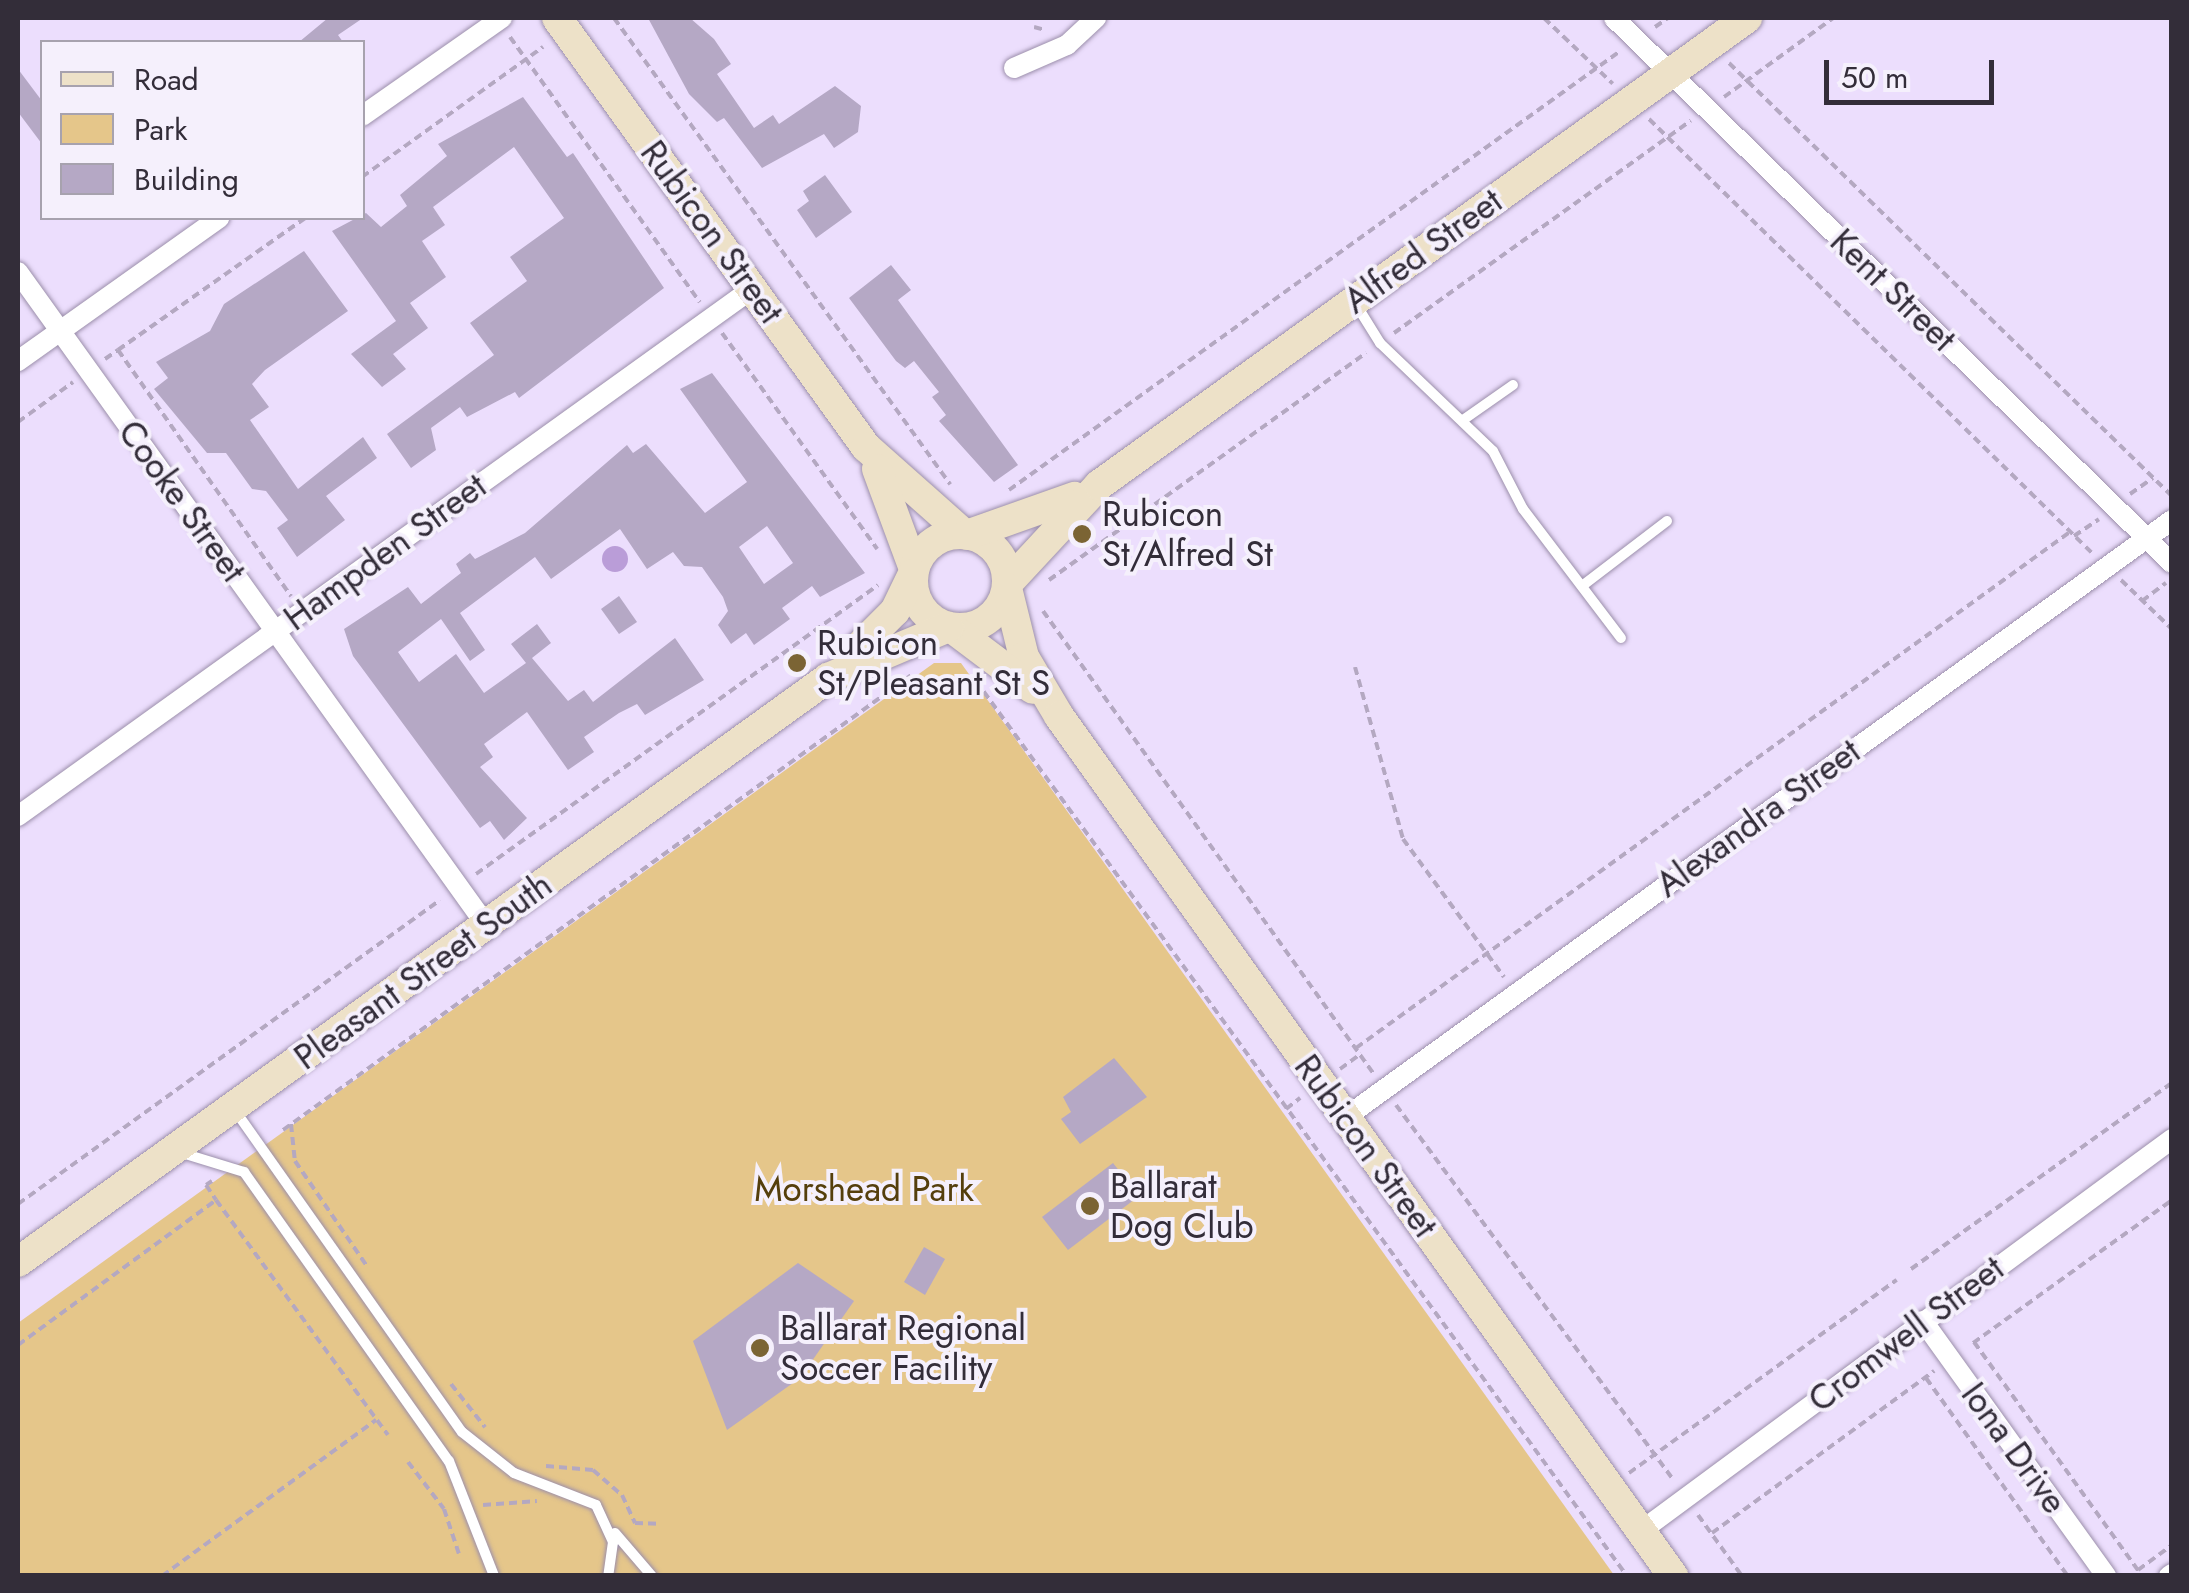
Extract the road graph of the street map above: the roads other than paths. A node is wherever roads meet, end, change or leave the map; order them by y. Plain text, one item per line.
1 (1096, 18) edge
2 (1614, 18) edge
3 (1747, 18) edge
4 (504, 26) edge
5 (552, 31) edge
6 (1014, 68) dead end
7 (1670, 73) junction
8 (365, 114) edge
9 (217, 220) edge
10 (18, 272) edge
11 (752, 289) junction
12 (1354, 301) junction
13 (59, 331) junction
14 (18, 361) edge
15 (1513, 386) dead end
16 (1463, 420) junction
17 (866, 447) junction
18 (1099, 484) junction
19 (2172, 520) edge
20 (1666, 521) dead end
21 (966, 534) junction
22 (2145, 538) junction
23 (2172, 564) edge
24 (914, 571) junction
25 (1007, 586) junction
26 (1582, 586) junction
27 (951, 628) junction
28 (275, 631) junction
29 (1621, 638) dead end
30 (828, 678) junction
31 (1060, 716) junction
32 (18, 816) edge
33 (486, 925) junction
34 (234, 1108) junction
35 (1346, 1117) junction
36 (2172, 1138) edge
37 (175, 1152) junction
38 (18, 1262) edge
39 (1923, 1321) junction
40 (447, 1410) junction
41 (426, 1426) junction
42 (606, 1520) junction
43 (1641, 1531) junction
44 (494, 1576) edge
45 (608, 1576) edge
46 (652, 1576) edge
47 (1673, 1576) edge
48 (2106, 1576) edge

1 - 6 street
2 - 7 street, Kent Street
3 - 7 street, Alfred Street
4 - 8 street
5 - 11 street, Rubicon Street
7 - 12 street, Alfred Street
7 - 22 street, Kent Street
9 - 13 street
10 - 13 street, Cooke Street
11 - 17 street, Rubicon Street
11 - 28 street, Hampden Street
12 - 16 lane
12 - 18 street, Alfred Street
13 - 14 street
13 - 28 street, Cooke Street
15 - 16 lane
16 - 26 lane
17 - 21 street, Rubicon Street
17 - 24 street, Rubicon Street
18 - 21 street, Alfred Street
18 - 25 street, Alfred Street
19 - 22 street, Alexandra Street
20 - 26 lane
21 - 24 street
21 - 25 street
22 - 23 street, Kent Street
22 - 35 street, Alexandra Street
24 - 27 street
24 - 30 street, Pleasant Street South
25 - 27 street
25 - 31 street, Rubicon Street
26 - 29 lane
27 - 30 street, Pleasant Street South
27 - 31 street, Rubicon Street
28 - 32 street, Hampden Street
28 - 33 street, Cooke Street
30 - 33 street, Pleasant Street South
31 - 35 street, Rubicon Street
33 - 34 street, Pleasant Street South
34 - 37 street, Pleasant Street South
34 - 40 lane
35 - 43 street, Rubicon Street
36 - 39 street, Cromwell Street
37 - 38 street, Pleasant Street South
37 - 41 lane
39 - 43 street, Cromwell Street
39 - 48 street, Iona Drive
40 - 41 lane
40 - 42 lane
41 - 44 lane
42 - 45 lane
42 - 46 lane
43 - 47 street, Rubicon Street

